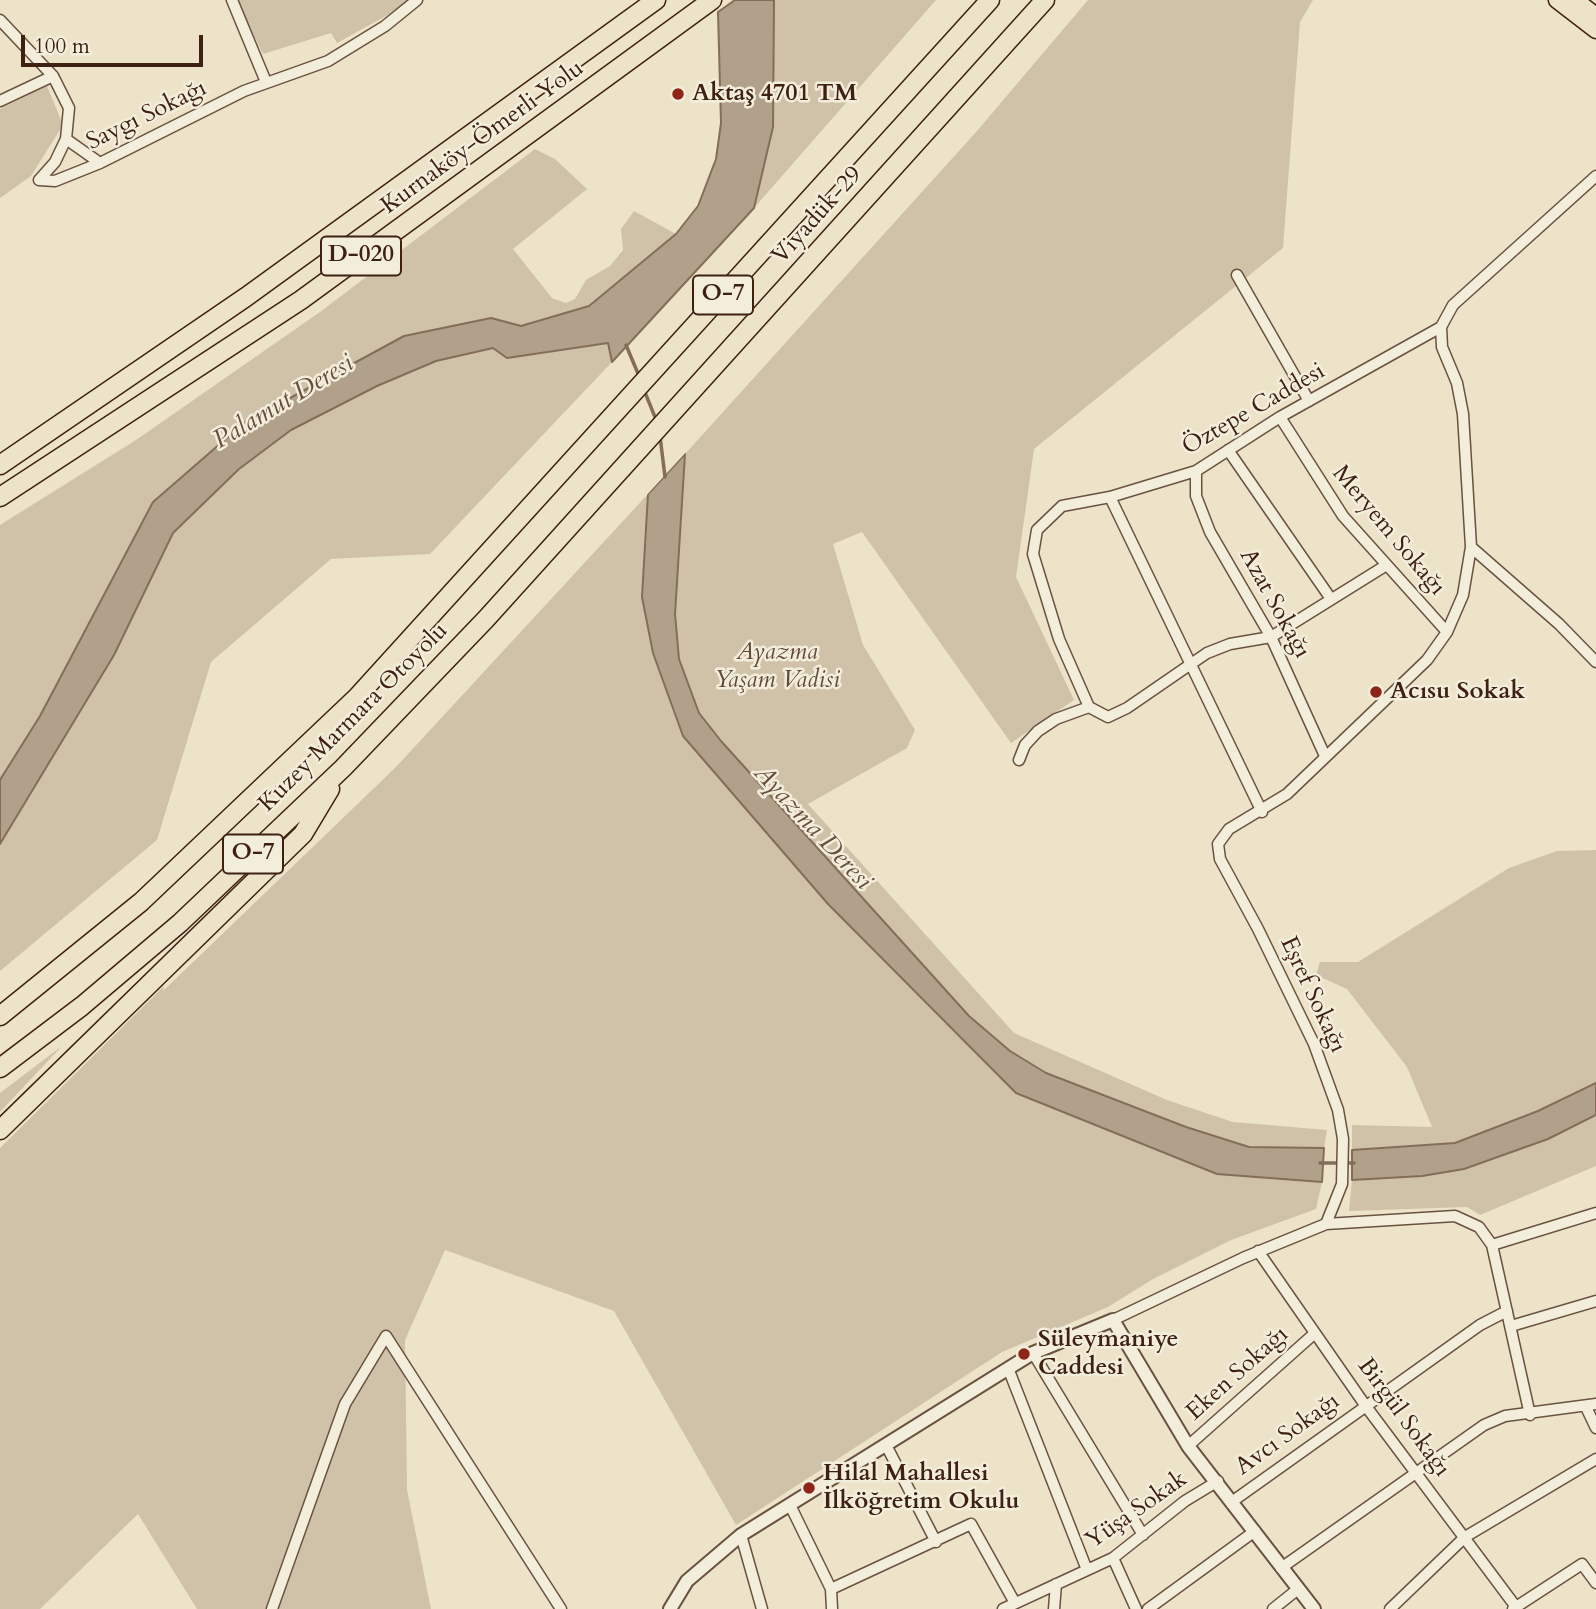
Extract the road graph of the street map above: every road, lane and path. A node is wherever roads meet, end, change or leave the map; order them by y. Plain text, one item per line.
1 (232, 0) edge
2 (416, 0) edge
3 (712, 0) edge
4 (988, 0) edge
5 (1045, 0) edge
6 (1060, 0) edge
7 (1557, 0) edge
8 (1574, 0) edge
9 (648, 3) edge
10 (0, 20) edge
11 (1595, 24) edge
12 (991, 61) junction
13 (53, 76) junction
14 (266, 82) junction
15 (0, 102) edge
16 (66, 139) junction
17 (100, 163) junction
18 (1596, 176) edge
19 (1237, 275) dead end
20 (1441, 327) junction
21 (1309, 401) junction
22 (1280, 417) junction
23 (1228, 450) junction
24 (0, 465) edge
25 (1196, 471) junction
26 (0, 497) edge
27 (1110, 497) junction
28 (1471, 547) junction
29 (1385, 566) junction
30 (455, 590) joint
31 (1331, 598) junction
32 (486, 619) joint
33 (1447, 632) junction
34 (1271, 637) junction
35 (1596, 662) edge
36 (1191, 664) junction
37 (1089, 707) junction
38 (1325, 756) junction
39 (1019, 760) dead end
40 (343, 768) junction
41 (1262, 812) junction
42 (0, 1016) edge
43 (0, 1068) edge
44 (0, 1130) edge
45 (1596, 1213) edge
46 (1326, 1224) junction
47 (1492, 1245) junction
48 (1258, 1251) junction
49 (1596, 1301) edge
50 (1507, 1311) junction
51 (1113, 1320) junction
52 (1511, 1326) junction
53 (1315, 1333) junction
54 (1033, 1353) junction
55 (1008, 1368) junction
56 (1365, 1405) junction
57 (1591, 1405) edge
58 (1530, 1415) junction
59 (1596, 1428) edge
60 (886, 1445) junction
61 (1188, 1446) junction
62 (1596, 1459) edge
63 (1416, 1472) junction
64 (1218, 1481) junction
65 (1233, 1502) junction
66 (790, 1505) junction
67 (1255, 1531) junction
68 (741, 1535) junction
69 (1143, 1535) junction
70 (1465, 1537) junction
71 (936, 1542) junction
72 (1113, 1558) junction
73 (1281, 1568) junction
74 (1087, 1570) junction
75 (1596, 1583) edge
76 (1056, 1584) junction
77 (831, 1589) junction
78 (1298, 1589) junction
79 (1015, 1603) junction
80 (1515, 1608) edge
81 (272, 1609) edge
82 (561, 1609) edge
83 (670, 1609) edge
84 (762, 1609) edge
85 (832, 1609) edge
86 (1003, 1609) edge
87 (1054, 1609) edge
88 (1136, 1609) edge
89 (1148, 1609) edge
90 (1273, 1609) edge
91 (1314, 1609) edge
92 (1390, 1609) edge

1 - 14 street
2 - 14 street, Saygı Sokağı
3 - 26 highway, Kurnaköy-Ömerli Yolu / D-020
4 - 30 highway, Viyadük-29 / O-7
5 - 12 highway, Viyadük-29 / O-7
6 - 12 highway
7 - 11 main road
8 - 11 main road
9 - 24 highway, Kurnaköy-Ömerli Yolu / D-020
10 - 13 street
12 - 32 highway, Viyadük-29 / O-7
13 - 15 street
13 - 16 street
14 - 17 street, Saygı Sokağı
16 - 17 street
16 - 17 street, Saygı Sokağı
18 - 20 street, Öztepe Caddesi
19 - 21 street
20 - 21 street, Öztepe Caddesi
20 - 28 street, Eşref Sokağı
21 - 22 street, Öztepe Caddesi
22 - 23 street, Öztepe Caddesi
22 - 29 street, Meryem Sokağı
23 - 25 street, Öztepe Caddesi
23 - 31 street
25 - 27 street, Öztepe Caddesi
25 - 34 street, Azat Sokağı
27 - 36 street
27 - 37 street, Öztepe Caddesi
28 - 33 street, Eşref Sokağı
28 - 35 street
29 - 31 street
29 - 33 street, Meryem Sokağı
30 - 42 highway, Kuzey Marmara Otoyolu / O-7
31 - 34 street
32 - 40 highway, Kuzey Marmara Otoyolu / O-7
33 - 38 street, Eşref Sokağı
34 - 36 street
34 - 38 street, Azat Sokağı
36 - 37 street
36 - 41 street
37 - 39 street
38 - 41 street, Eşref Sokağı
40 - 43 highway, Kuzey Marmara Otoyolu / O-7
40 - 44 highway
41 - 46 street, Eşref Sokağı
45 - 47 street
46 - 47 street
46 - 48 street
47 - 50 street
48 - 51 street
48 - 53 street, Birgül Sokağı
49 - 52 street
50 - 52 street
50 - 56 street, Avcı Sokağı
51 - 54 street
51 - 61 street
52 - 58 street
53 - 56 street, Birgül Sokağı
53 - 61 street, Eken Sokağı
54 - 55 street
54 - 69 street
55 - 60 street
55 - 74 street
56 - 63 street, Birgül Sokağı
56 - 65 street, Avcı Sokağı
57 - 58 street
57 - 59 street
58 - 63 street
60 - 66 street
60 - 71 street
61 - 64 street
62 - 70 street
63 - 70 street, Birgül Sokağı
63 - 73 street
64 - 65 street
64 - 69 street, Yüşa Sokak
65 - 67 street
66 - 68 street
66 - 77 street
67 - 73 street
67 - 89 street
68 - 83 street
68 - 84 street
69 - 72 street, Yüşa Sokak
70 - 80 street, Birgül Sokağı
70 - 92 street
71 - 77 street
71 - 79 street
72 - 74 street, Yüşa Sokak
72 - 88 street
73 - 78 street
74 - 76 street, Yüşa Sokak
75 - 80 street
76 - 79 street, Yüşa Sokak
76 - 87 street
77 - 85 street
78 - 90 street
78 - 91 street
79 - 86 street, Yüşa Sokak
81 - 82 street

